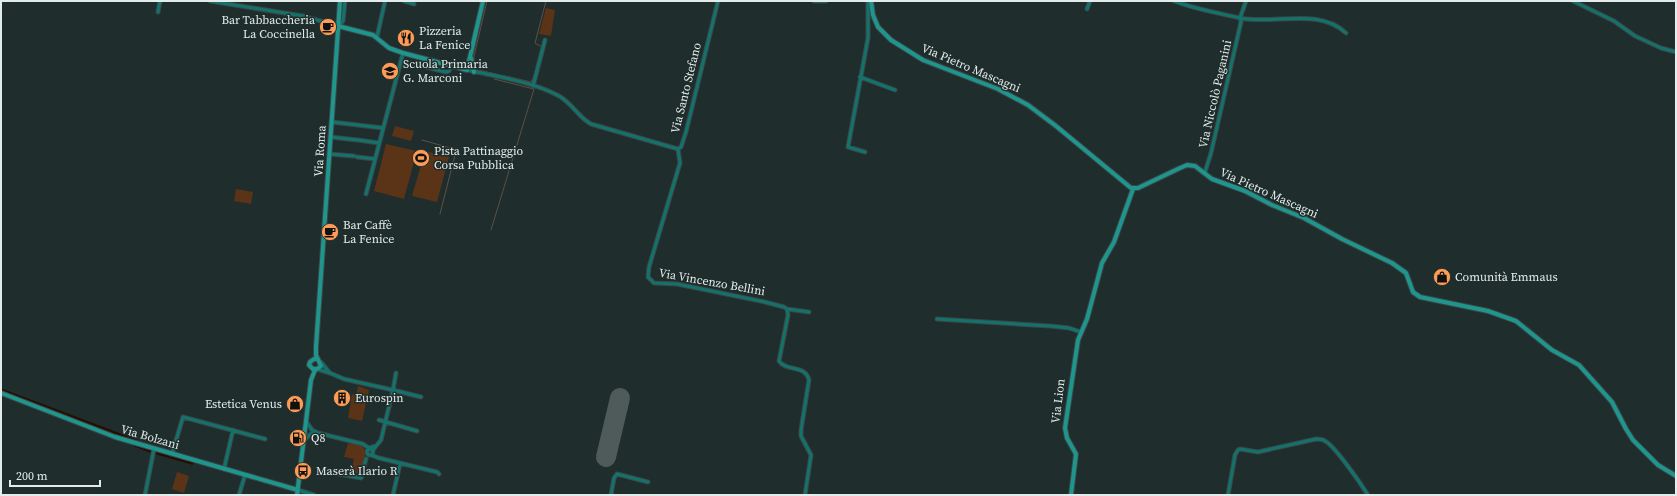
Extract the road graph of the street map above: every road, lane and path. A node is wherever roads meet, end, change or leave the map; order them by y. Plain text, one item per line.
1 (160, 1) edge
2 (210, 1) edge
3 (340, 1) edge
4 (345, 1) edge
5 (385, 1) edge
6 (404, 1) edge
7 (483, 1) edge
8 (718, 1) edge
9 (814, 1) edge
10 (826, 1) edge
11 (868, 1) edge
12 (1090, 1) edge
13 (1174, 1) edge
14 (1246, 1) edge
15 (1573, 1) edge
16 (414, 4) dead end
17 (870, 4) edge
18 (1087, 9) dead end
19 (158, 12) dead end
20 (1240, 18) junction
21 (338, 26) junction
22 (1346, 33) dead end
23 (377, 37) junction
24 (545, 40) dead end
25 (1676, 52) edge
26 (403, 53) junction
27 (471, 54) junction
28 (427, 60) junction
29 (401, 61) junction
30 (425, 67) junction
31 (451, 67) junction
32 (460, 69) junction
33 (467, 70) junction
34 (474, 72) junction
35 (860, 77) junction
36 (533, 86) junction
37 (894, 90) dead end
38 (332, 122) junction
39 (383, 128) junction
40 (330, 137) junction
41 (379, 143) junction
42 (678, 149) junction
43 (865, 152) dead end
44 (329, 154) junction
45 (375, 159) junction
46 (1205, 172) junction
47 (1133, 189) junction
48 (366, 194) dead end
49 (787, 309) junction
50 (809, 312) dead end
51 (938, 319) dead end
52 (1081, 332) junction
53 (316, 347) junction
54 (312, 359) junction
55 (319, 360) junction
56 (315, 369) junction
57 (330, 373) junction
58 (396, 373) dead end
59 (393, 390) junction
60 (1, 393) edge
61 (421, 397) dead end
62 (379, 420) dead end
63 (306, 421) junction
64 (386, 422) junction
65 (233, 430) junction
66 (417, 431) dead end
67 (318, 433) junction
68 (264, 439) dead end
69 (304, 440) junction
70 (154, 449) junction
71 (370, 452) junction
72 (172, 454) junction
73 (400, 464) junction
74 (224, 469) junction
75 (339, 474) dead end
76 (439, 474) dead end
77 (244, 475) junction
78 (1676, 476) edge
79 (648, 482) dead end
80 (297, 493) edge
81 (144, 495) edge
82 (239, 495) edge
83 (314, 495) edge
84 (393, 495) edge
85 (611, 495) edge
86 (805, 495) edge
87 (1071, 495) edge
88 (1228, 495) edge
89 (1368, 495) edge

1 - 19 street
2 - 21 street
3 - 21 street, Via Roma
4 - 21 street, Via Roma
5 - 23 street
6 - 16 street
7 - 27 street
8 - 42 street, Via Santo Stefano
9 - 10 street
11 - 17 street, Via Pietro Mascagni
12 - 18 street
13 - 20 street
14 - 20 street, Via Niccolò Paganini
15 - 25 street
17 - 35 street, Via Pietro Mascagni
17 - 47 street, Via Pietro Mascagni
20 - 22 street
20 - 46 street, Via Niccolò Paganini
21 - 23 street, Via Santo Stefano
21 - 38 street, Via Roma
23 - 26 street, Via Santo Stefano
24 - 36 street
26 - 28 street, Via Santo Stefano
26 - 29 street
27 - 32 street
27 - 33 street
27 - 34 street
28 - 30 street
28 - 31 street, Via Santo Stefano
29 - 30 street
29 - 39 street
30 - 31 street, Via Santo Stefano
31 - 32 street, Via Santo Stefano
32 - 33 street, Via Santo Stefano
33 - 34 street, Via Santo Stefano
34 - 36 street, Via Santo Stefano
35 - 37 street
35 - 43 street, Via Pietro Mascagni
36 - 42 street, Via Santo Stefano
38 - 39 street
38 - 40 street, Via Roma
39 - 41 street
40 - 41 street
40 - 44 street, Via Roma
41 - 45 street
42 - 49 street, Via Vincenzo Bellini
44 - 45 street
44 - 53 street, Via Roma
45 - 48 street
46 - 47 street, Via Pietro Mascagni
46 - 78 street, Via Pietro Mascagni
47 - 52 street, Via Lion
49 - 50 street, Via Vincenzo Bellini
49 - 86 street
51 - 52 street
52 - 87 street, Via Lion
53 - 54 street
53 - 55 street
54 - 55 street
54 - 56 street
55 - 56 street
55 - 57 street
56 - 57 street
56 - 63 street
57 - 59 street
58 - 59 street
59 - 61 street
59 - 64 street
60 - 70 street, Via Bolzani
62 - 64 street
63 - 67 street
63 - 69 street
64 - 66 street
64 - 71 street
65 - 68 street
65 - 72 street
65 - 74 street
67 - 69 street
67 - 71 street
69 - 80 street
70 - 72 street, Via Bolzani
70 - 81 street
71 - 73 street
71 - 75 street
72 - 74 street, Via Bolzani
73 - 76 street
73 - 84 street
74 - 77 street, Via Bolzani
77 - 80 street, Via Bolzani
77 - 82 street
79 - 85 street
80 - 83 street
88 - 89 street

